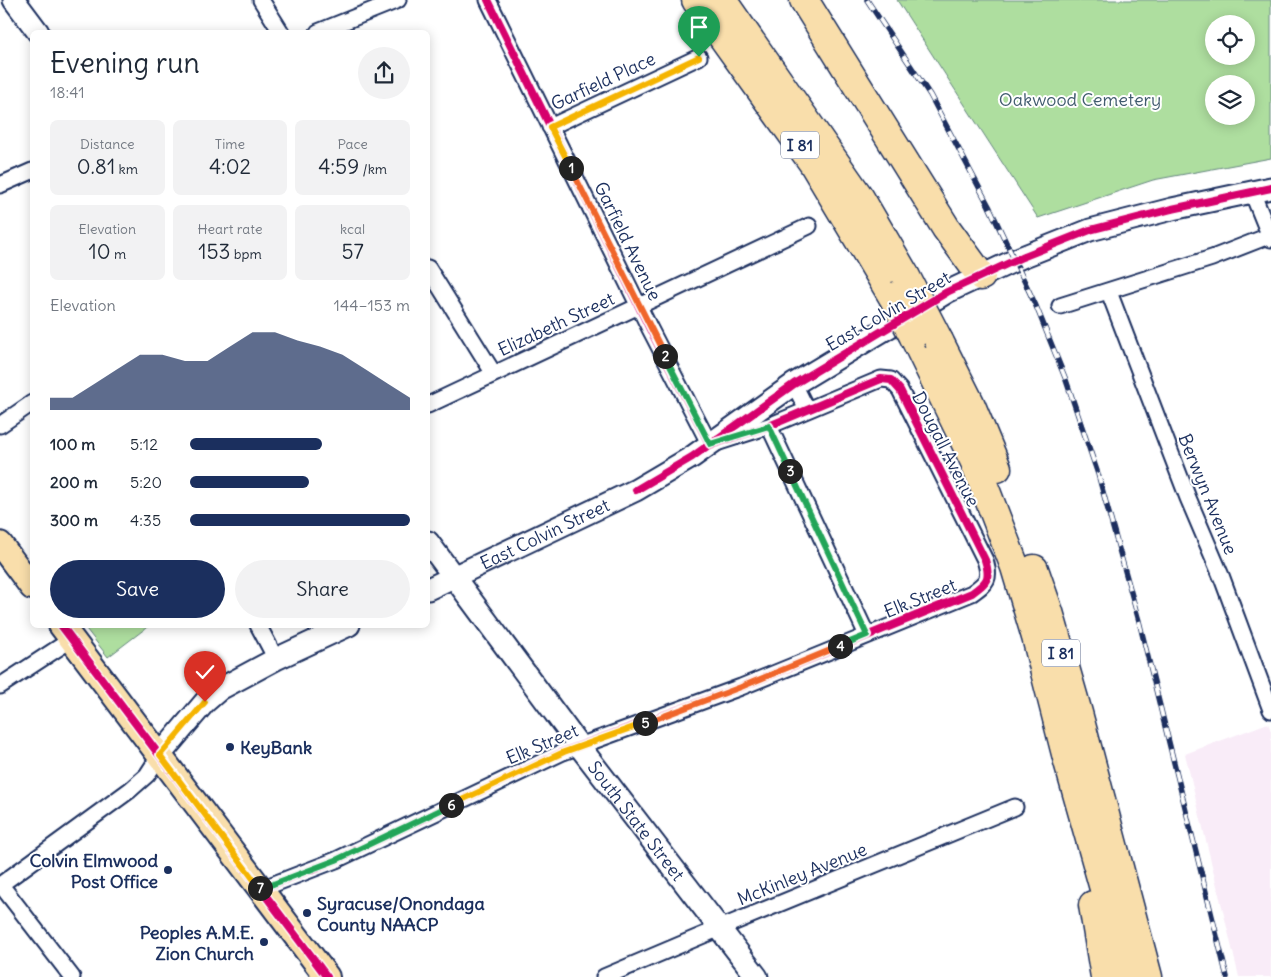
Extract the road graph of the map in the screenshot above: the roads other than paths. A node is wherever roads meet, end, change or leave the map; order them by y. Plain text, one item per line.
1 (14, 0) edge
2 (261, 0) edge
3 (398, 0) edge
4 (488, 0) edge
5 (696, 0) edge
6 (722, 0) edge
7 (804, 0) edge
8 (36, 30) edge
9 (280, 30) edge
10 (323, 30) edge
11 (699, 57) dead end
12 (550, 127) junction
13 (30, 172) edge
14 (0, 185) edge
15 (1262, 190) edge
16 (809, 226) dead end
17 (1271, 237) edge
18 (430, 271) edge
19 (980, 276) junction
20 (899, 286) junction
21 (1109, 292) junction
22 (639, 306) junction
23 (1060, 306) dead end
24 (926, 338) junction
25 (494, 374) junction
26 (794, 384) junction
27 (30, 404) edge
28 (430, 404) edge
29 (807, 410) junction
30 (0, 425) edge
31 (769, 426) junction
32 (710, 444) junction
33 (0, 544) edge
34 (430, 545) edge
35 (985, 560) joint
36 (454, 576) junction
37 (30, 584) edge
38 (430, 588) edge
39 (260, 628) edge
40 (343, 628) edge
41 (67, 632) edge
42 (867, 635) junction
43 (276, 659) junction
44 (0, 686) edge
45 (1271, 710) edge
46 (580, 747) junction
47 (160, 755) junction
48 (1067, 758) junction
49 (1015, 807) dead end
50 (0, 885) edge
51 (260, 889) junction
52 (720, 928) junction
53 (72, 977) edge
54 (328, 977) edge
55 (604, 977) edge
56 (757, 977) edge
57 (1105, 977) edge
58 (1129, 977) edge
59 (1148, 977) edge

1 - 8 street
2 - 9 street
3 - 10 street
4 - 12 street, Garfield Avenue
5 - 20 highway, I 81
6 - 20 highway, I 81
7 - 19 highway
11 - 12 street, Garfield Place
12 - 22 street, Garfield Avenue
13 - 14 street
15 - 17 street
15 - 19 street, East Colvin Street
16 - 22 street, Elizabeth Street
17 - 21 street
18 - 25 street
19 - 26 street, East Colvin Street
20 - 24 highway, I 81, bridge
21 - 23 street
21 - 45 street, Berwyn Avenue
22 - 25 street, Elizabeth Street
22 - 32 street, Garfield Avenue
24 - 48 highway, I 81
24 - 59 highway, I 81
25 - 28 street, Elizabeth Street
26 - 29 street
26 - 32 street, East Colvin Street
27 - 30 street
29 - 31 street, East Colvin Street
29 - 35 street, Dougall Avenue
31 - 32 street, East Colvin Street
31 - 42 street
32 - 36 street, East Colvin Street
33 - 37 main road
34 - 36 street, South State Street
35 - 42 street, Elk Street
36 - 38 street, East Colvin Street
36 - 46 street, South State Street
39 - 43 street
40 - 43 street
41 - 44 street
41 - 47 main road
42 - 46 street, Elk Street
43 - 47 street
46 - 51 street, Elk Street
46 - 52 street, South State Street
47 - 50 street
47 - 51 main road
48 - 57 highway
48 - 58 highway, I 81
49 - 52 street, McKinley Avenue
50 - 53 street
51 - 54 main road
52 - 55 street, McKinley Avenue
52 - 56 street, South State Street

